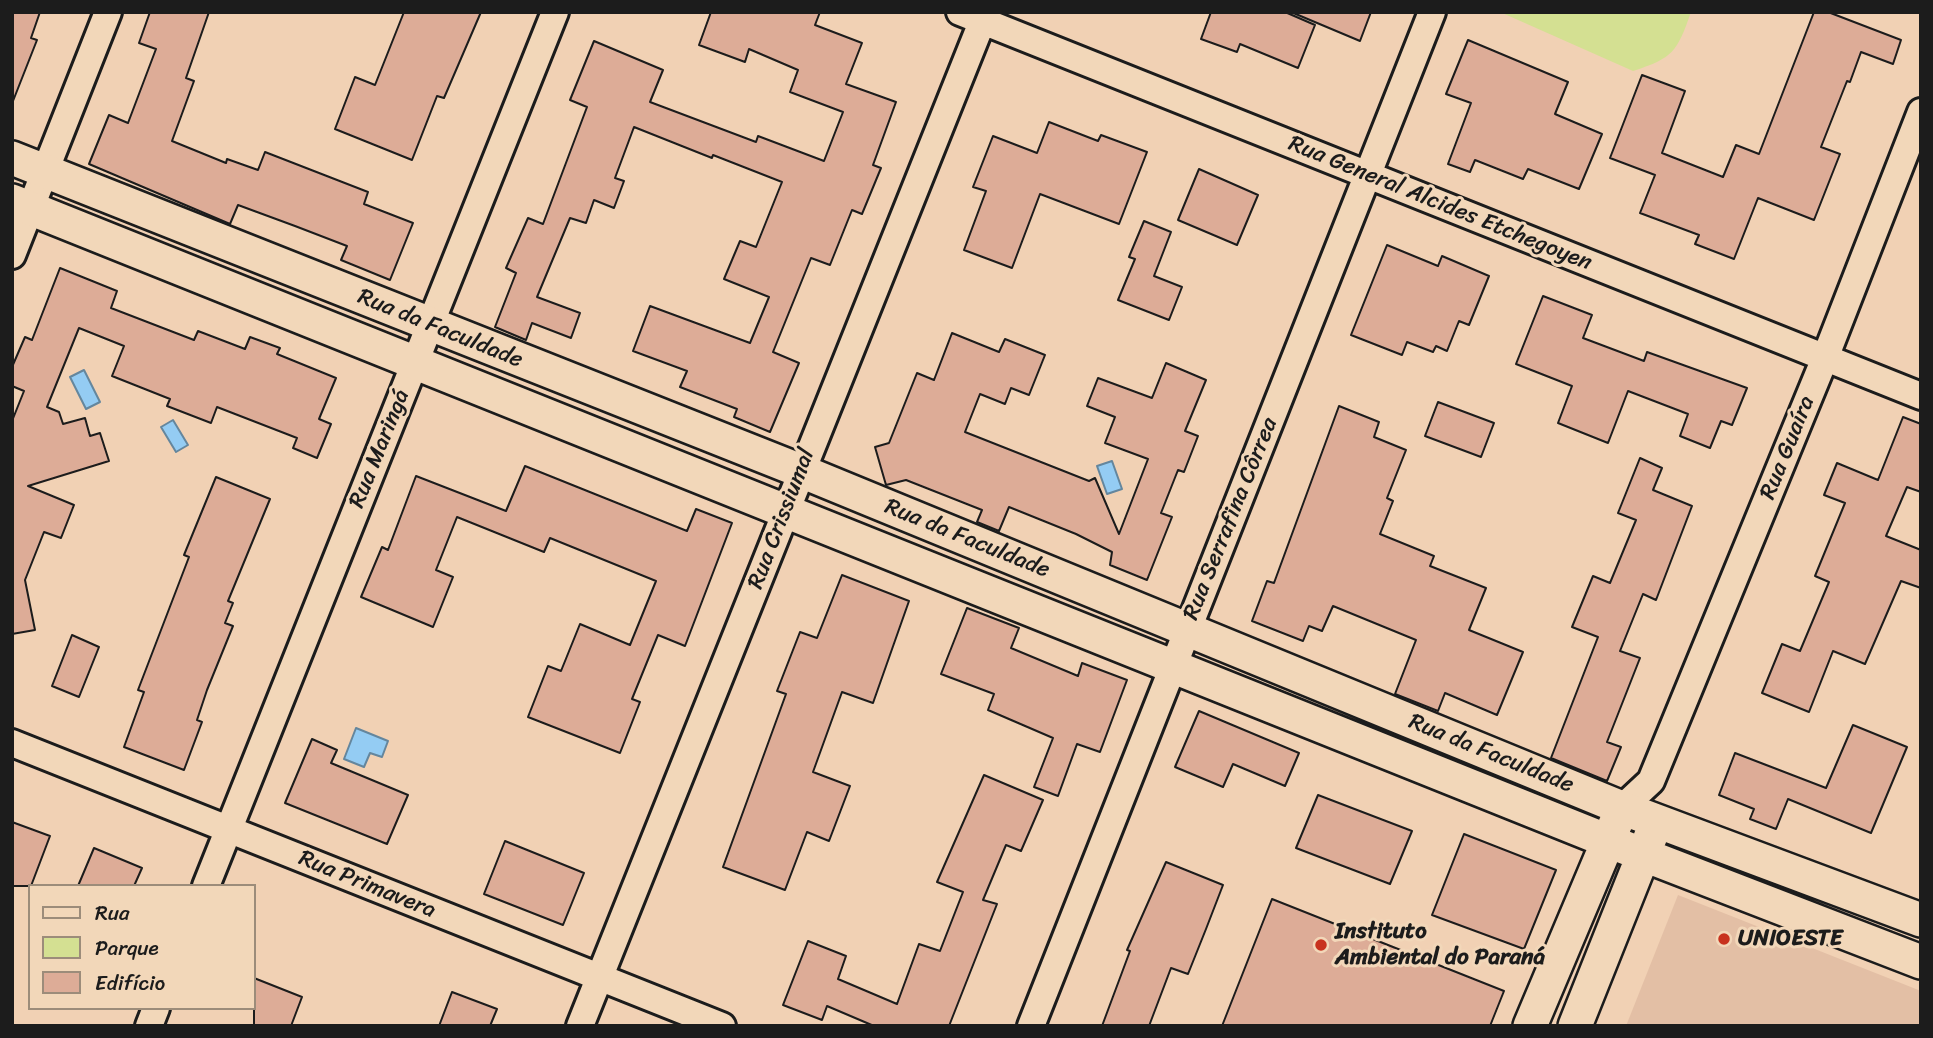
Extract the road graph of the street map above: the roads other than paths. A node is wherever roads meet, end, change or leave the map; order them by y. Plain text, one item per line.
1 (108, 12) edge
2 (555, 12) edge
3 (1432, 12) edge
4 (976, 15) edge
5 (1921, 112) edge
6 (12, 158) edge
7 (46, 172) junction
8 (1368, 175) junction
9 (21, 205) edge
10 (12, 255) edge
11 (428, 325) junction
12 (1825, 358) junction
13 (415, 362) junction
14 (1921, 396) edge
15 (801, 471) junction
16 (786, 511) junction
17 (1188, 629) junction
18 (1173, 666) junction
19 (12, 743) edge
20 (1651, 781) junction
21 (1622, 808) junction
22 (1656, 821) junction
23 (229, 830) junction
24 (1608, 841) junction
25 (1643, 855) junction
26 (207, 884) edge
27 (1921, 920) edge
28 (1921, 961) edge
29 (600, 977) junction
30 (580, 1026) edge
31 (722, 1026) edge
32 (1031, 1026) edge
33 (1530, 1026) edge
34 (1575, 1026) edge

1 - 7 street
2 - 11 street, Rua Maringá
3 - 8 street, Rua Serrafina Côrrea
4 - 8 street, Rua General Alcides Etchegoyen
4 - 15 street, Rua Crissiumal
5 - 12 street, Rua Guaíra
6 - 7 street, Rua da Faculdade
7 - 9 street
7 - 11 street, Rua da Faculdade
8 - 12 street, Rua General Alcides Etchegoyen
8 - 17 street, Rua Serrafina Côrrea
9 - 10 street
9 - 13 street, Rua da Faculdade
11 - 13 street, Rua Maringá
11 - 15 street, Rua da Faculdade
12 - 14 street, Rua General Alcides Etchegoyen
12 - 20 street, Rua Guaíra
13 - 16 street, Rua da Faculdade
13 - 23 street, Rua Maringá
15 - 16 street, Rua Crissiumal
15 - 17 street, Rua da Faculdade
16 - 18 street, Rua da Faculdade
16 - 29 street, Rua Crissiumal
17 - 18 street, Rua Serrafina Côrrea
17 - 21 street, Rua da Faculdade
18 - 24 street, Rua da Faculdade
18 - 32 street, Rua Serrafina Côrrea
19 - 23 street, Rua Primavera
20 - 21 street, Rua Guaíra
20 - 22 street, Rua Guaíra
21 - 22 street, Rua da Faculdade
21 - 24 street, Rua Guaíra
22 - 25 street, Rua Guaíra
22 - 27 street, Rua da Faculdade
23 - 26 street, Rua Maringá
23 - 29 street, Rua Primavera
24 - 25 street, Rua da Faculdade
24 - 33 street, Rua Guaíra
25 - 28 street, Rua da Faculdade
25 - 34 street, Rua Guaíra
29 - 30 street, Rua Crissiumal
29 - 31 street, Rua Primavera

